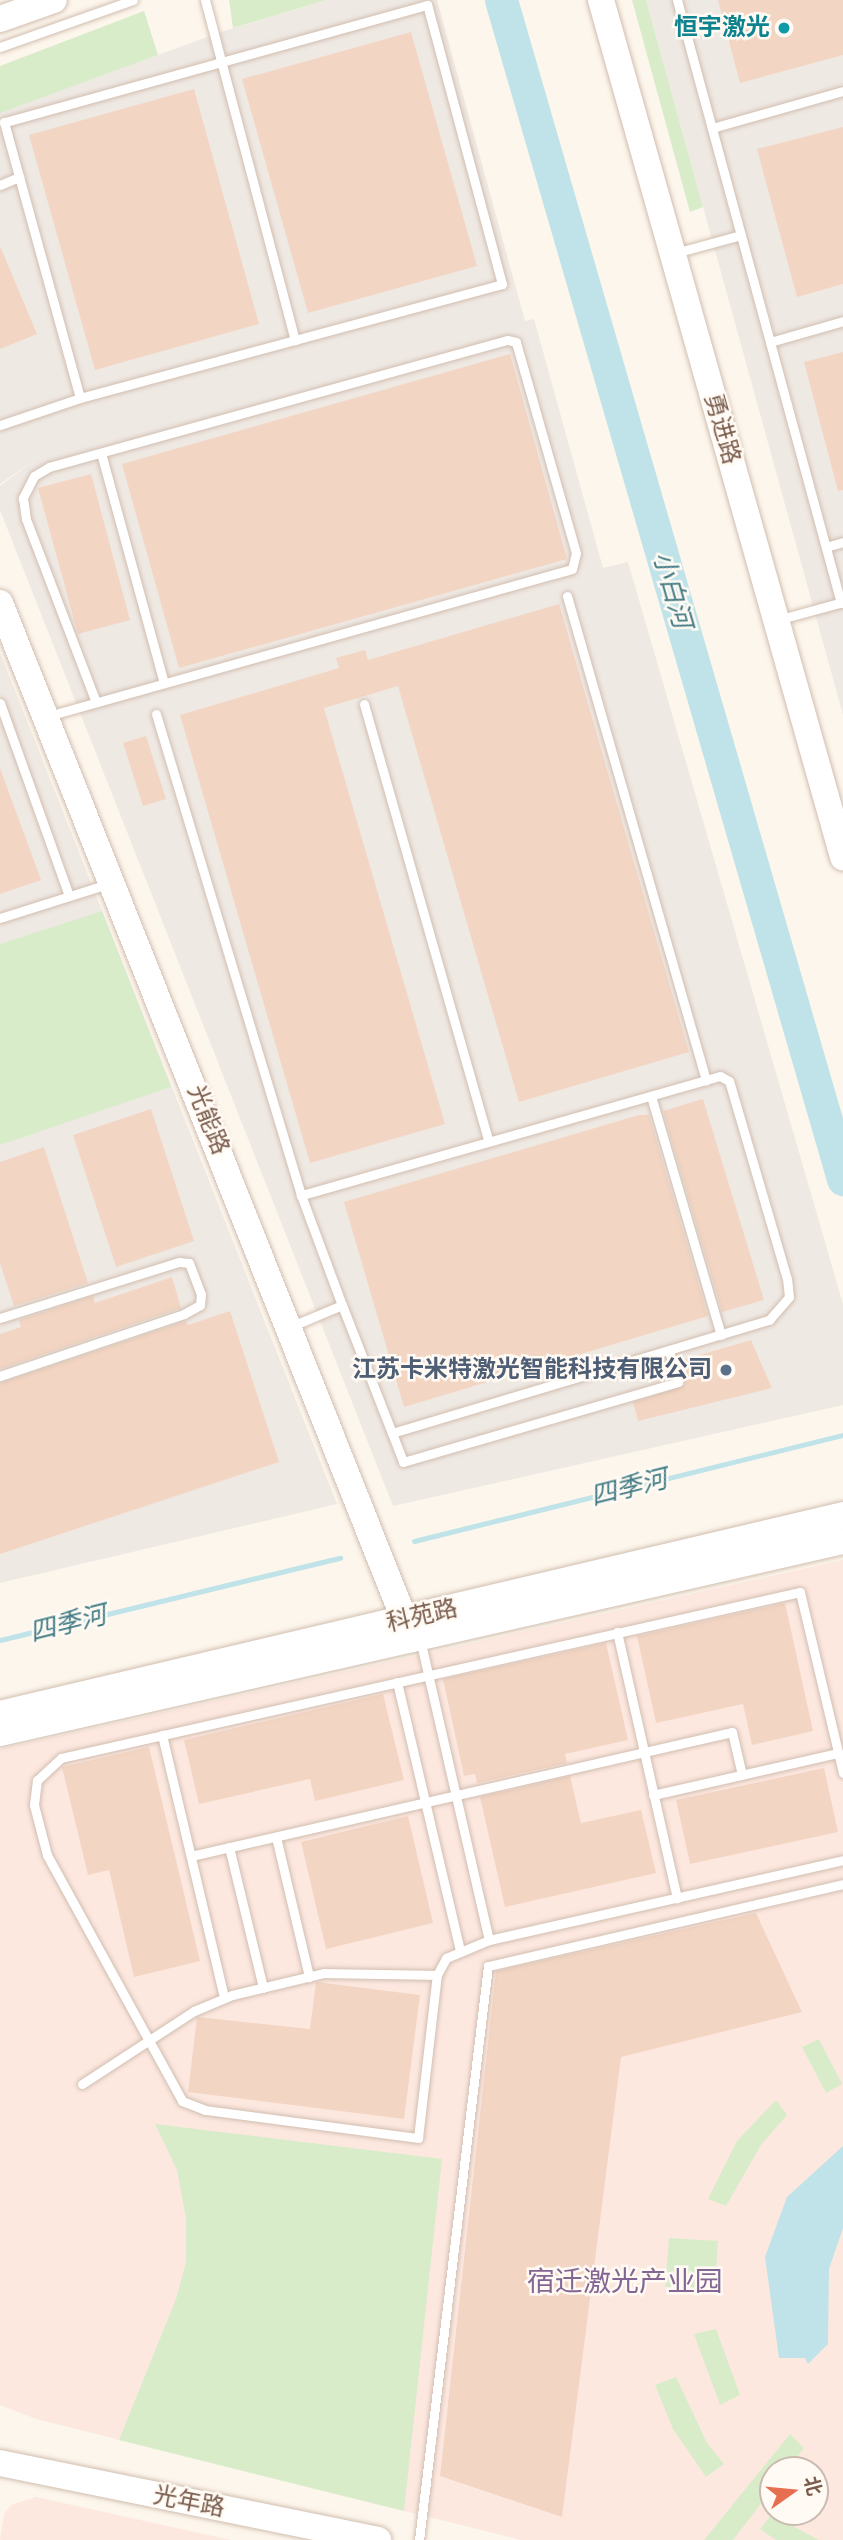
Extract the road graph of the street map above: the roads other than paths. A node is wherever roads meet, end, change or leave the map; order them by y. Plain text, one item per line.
1 (54, 0) edge
2 (134, 0) edge
3 (205, 0) edge
4 (601, 0) edge
5 (677, 0) edge
6 (0, 19) edge
7 (0, 47) edge
8 (221, 62) junction
9 (843, 91) edge
10 (712, 128) junction
11 (19, 177) junction
12 (0, 185) edge
13 (741, 235) junction
14 (673, 254) junction
15 (843, 321) edge
16 (295, 340) junction
17 (770, 342) junction
18 (80, 398) junction
19 (0, 425) edge
20 (101, 453) junction
21 (843, 542) edge
22 (826, 547) junction
23 (567, 596) dead end
24 (842, 602) edge
25 (0, 603) edge
26 (776, 620) junction
27 (164, 683) junction
28 (96, 702) junction
29 (0, 704) edge
30 (364, 704) dead end
31 (156, 714) dead end
32 (46, 716) junction
33 (836, 809) edge
34 (843, 857) edge
35 (112, 882) junction
36 (69, 896) junction
37 (0, 918) edge
38 (706, 1080) junction
39 (651, 1096) junction
40 (489, 1142) junction
41 (301, 1195) junction
42 (342, 1305) junction
43 (0, 1318) edge
44 (290, 1327) junction
45 (721, 1335) junction
46 (669, 1350) junction
47 (0, 1376) edge
48 (392, 1433) junction
49 (843, 1515) edge
50 (843, 1541) edge
51 (412, 1632) junction
52 (617, 1632) junction
53 (428, 1674) junction
54 (397, 1682) junction
55 (0, 1714) edge
56 (0, 1733) edge
57 (162, 1735) junction
58 (644, 1752) junction
59 (838, 1753) junction
60 (843, 1773) edge
61 (742, 1775) junction
62 (653, 1795) junction
63 (456, 1796) junction
64 (425, 1803) junction
65 (276, 1837) junction
66 (229, 1847) junction
67 (191, 1856) junction
68 (843, 1860) edge
69 (843, 1884) edge
70 (677, 1898) junction
71 (489, 1940) junction
72 (460, 1951) junction
73 (437, 1975) junction
74 (309, 1977) junction
75 (263, 1988) junction
76 (225, 1998) junction
77 (147, 2042) junction
78 (82, 2084) dead end
79 (0, 2463) edge
80 (378, 2540) edge
81 (419, 2540) edge

1 - 6 street
2 - 7 lane
3 - 8 lane
4 - 14 street, 勇进路
5 - 10 lane
8 - 11 lane
8 - 16 lane
8 - 16 lane
9 - 10 lane
10 - 13 lane
11 - 12 lane
11 - 18 lane
13 - 14 lane
13 - 17 lane
14 - 26 street, 勇进路
15 - 17 lane
16 - 18 lane
17 - 22 lane
18 - 19 lane
20 - 27 lane
20 - 27 lane
20 - 28 lane
21 - 22 lane
22 - 24 lane
23 - 38 lane
24 - 26 lane
25 - 32 street, 光能路
26 - 33 street, 勇进路
27 - 28 lane
28 - 32 lane
29 - 36 lane
30 - 40 lane
31 - 41 lane
32 - 35 street, 光能路
33 - 34 street, 勇进路
35 - 36 lane
35 - 44 street, 光能路
36 - 37 lane
38 - 39 lane
38 - 45 lane
39 - 40 lane
39 - 45 lane
40 - 41 lane
41 - 42 lane
42 - 44 lane
42 - 48 lane
43 - 47 lane
44 - 51 street, 光能路
45 - 46 lane
46 - 48 lane
46 - 48 lane
49 - 51 street, 科苑路
50 - 51 street, 科苑路
51 - 53 lane
51 - 55 street, 科苑路
51 - 56 street, 科苑路
52 - 53 lane
52 - 58 lane
52 - 59 lane
53 - 54 lane
53 - 63 lane
54 - 57 lane
54 - 64 lane
57 - 67 lane
57 - 77 lane
58 - 61 lane
58 - 62 lane
58 - 63 lane
59 - 60 lane
59 - 61 lane
61 - 62 lane
62 - 70 lane
63 - 64 lane
63 - 71 lane
64 - 65 lane
64 - 72 lane
65 - 66 lane
65 - 74 lane
66 - 67 lane
66 - 75 lane
67 - 76 lane
68 - 70 lane
69 - 81 lane
70 - 71 lane
71 - 72 lane
72 - 73 lane
73 - 74 lane
73 - 77 lane
74 - 75 lane
75 - 76 lane
76 - 77 lane
77 - 78 lane
79 - 80 street, 光年路

